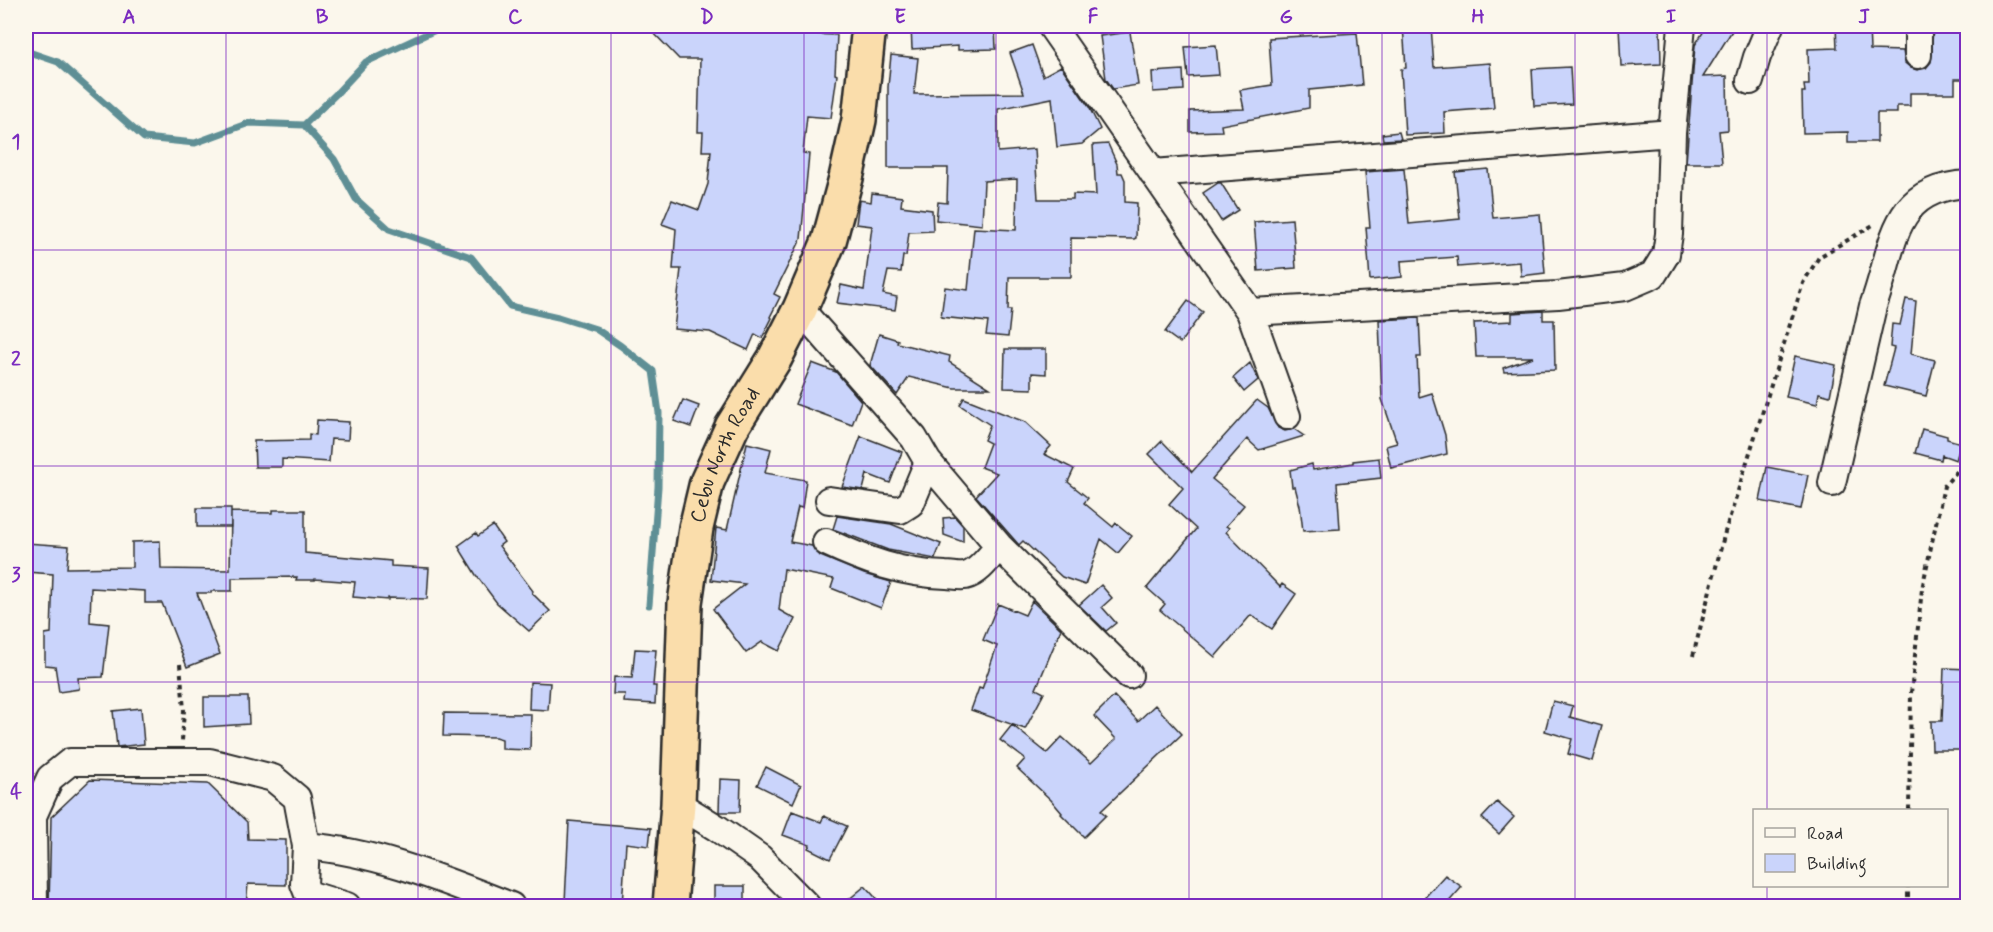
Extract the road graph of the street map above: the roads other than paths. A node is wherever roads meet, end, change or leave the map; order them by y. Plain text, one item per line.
1 (869, 26) edge
2 (1051, 26) edge
3 (1682, 26) edge
4 (1770, 26) edge
5 (1918, 26) edge
6 (1918, 55) dead end
7 (1750, 81) dead end
8 (1672, 133) junction
9 (1153, 173) junction
10 (1968, 184) edge
11 (801, 309) junction
12 (1250, 312) junction
13 (1287, 416) dead end
14 (928, 462) junction
15 (1832, 483) dead end
16 (829, 500) dead end
17 (826, 542) dead end
18 (999, 546) junction
19 (1129, 675) dead end
20 (678, 804) junction
21 (306, 846) junction
22 (496, 904) edge
23 (34, 906) edge
24 (347, 906) edge
25 (670, 906) edge
26 (807, 906) edge

1 - 11 highway, Cebu North Road
2 - 9 street
3 - 8 street
4 - 7 street
5 - 6 street
8 - 9 street
8 - 12 street
9 - 12 street
10 - 15 street
11 - 14 street
11 - 20 highway, Cebu North Road
12 - 13 street
14 - 16 street
14 - 18 street
17 - 18 street
18 - 19 street
20 - 25 highway, Cebu North Road
20 - 26 street
21 - 22 street
21 - 23 street
21 - 24 street

